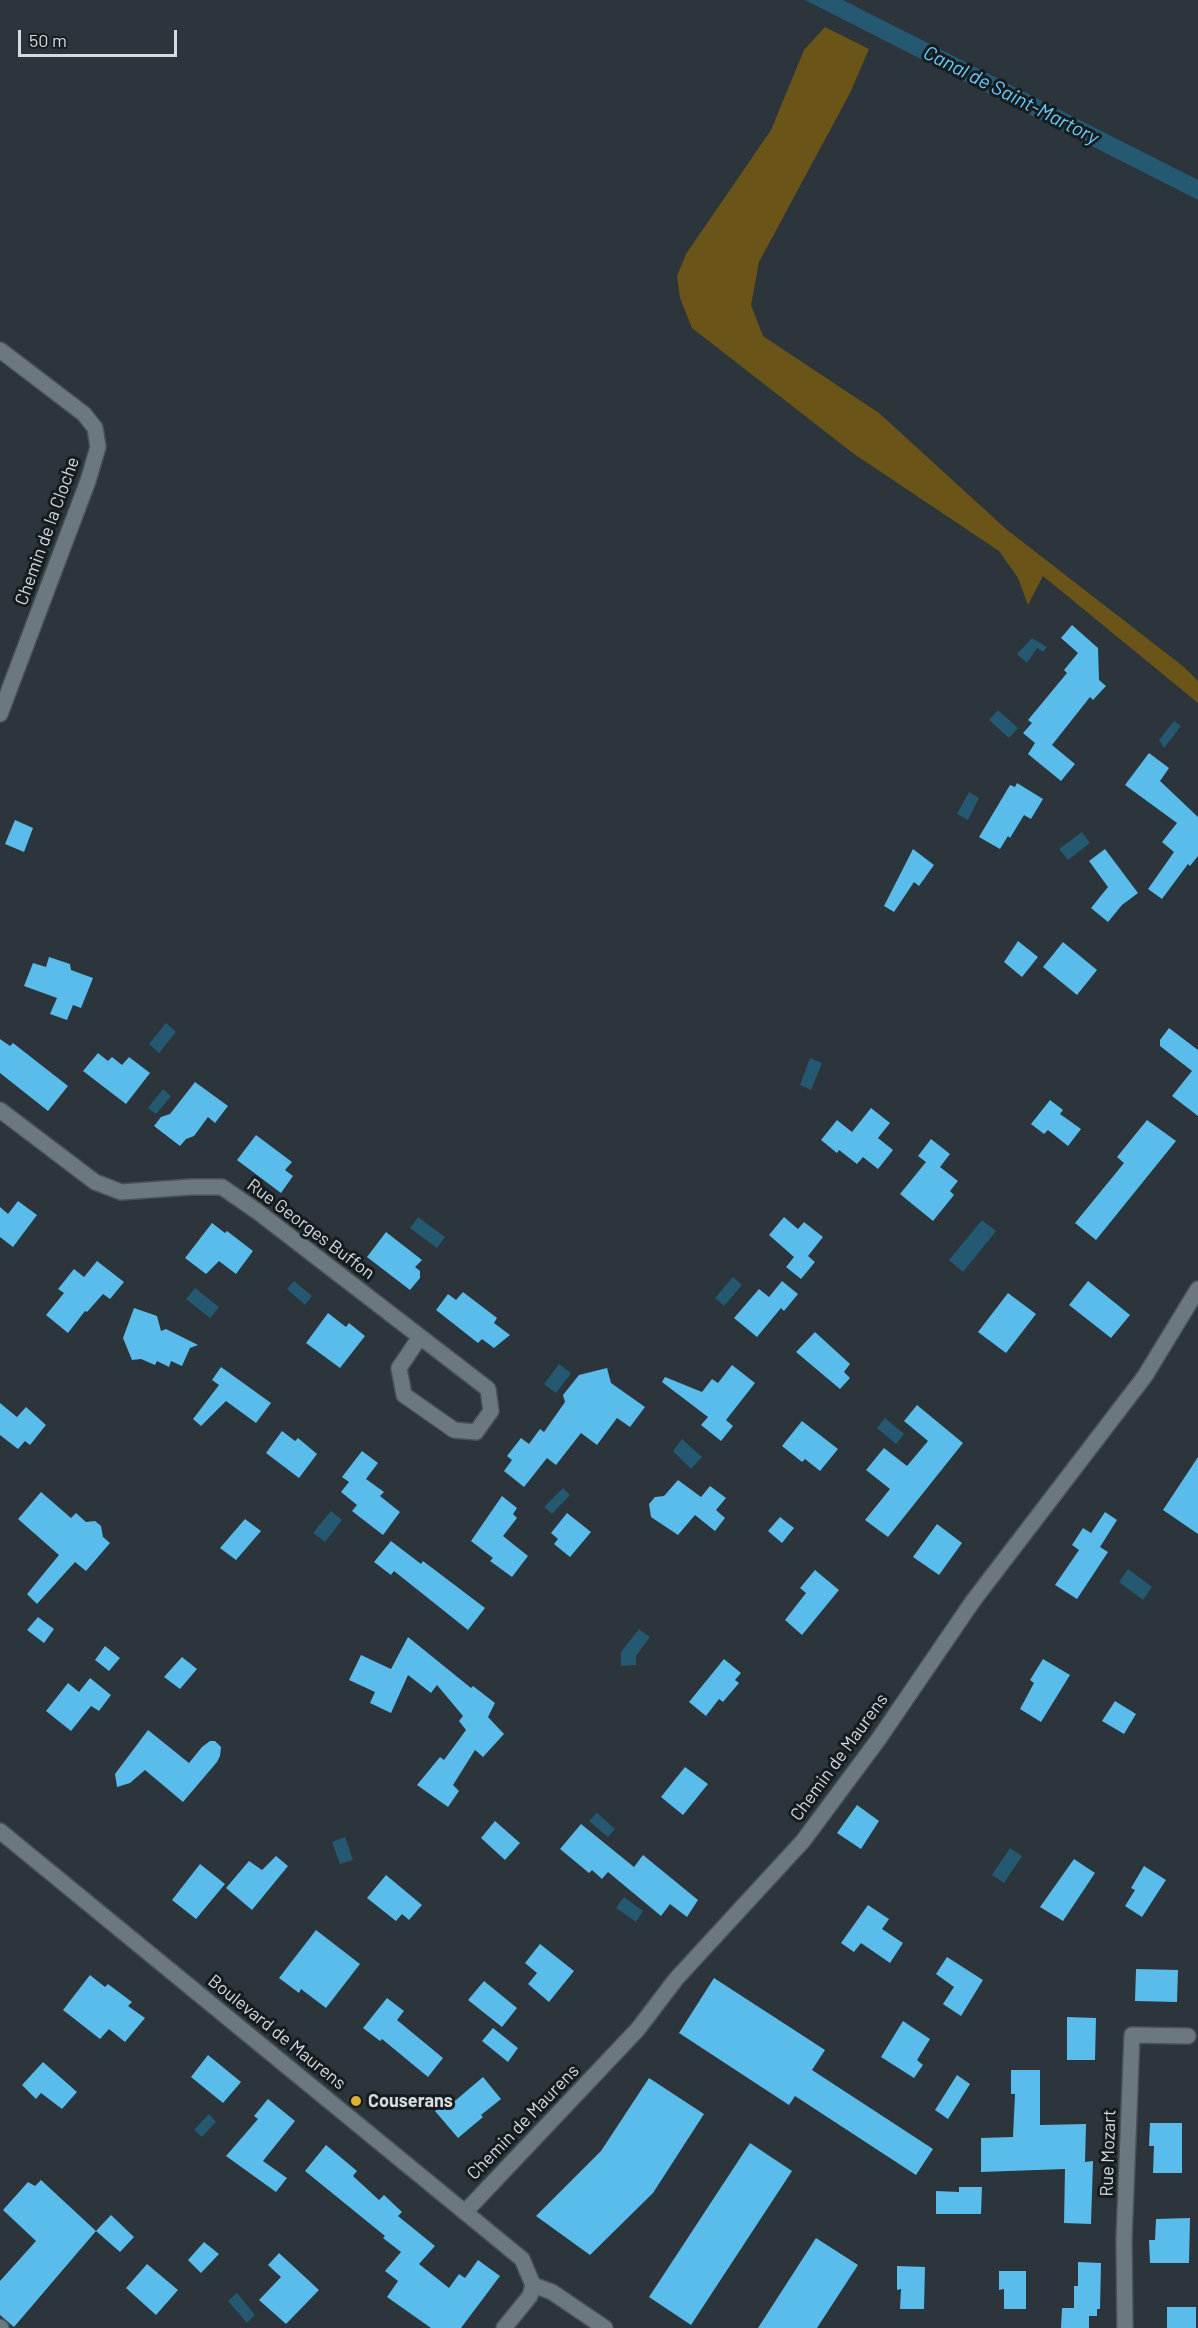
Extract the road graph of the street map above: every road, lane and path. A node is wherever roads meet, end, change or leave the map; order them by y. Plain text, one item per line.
1 (0, 350) edge
2 (0, 714) edge
3 (0, 1110) edge
4 (1198, 1289) edge
5 (420, 1337) junction
6 (0, 1832) edge
7 (1188, 2036) dead end
8 (466, 2211) junction
9 (533, 2285) junction
10 (504, 2328) edge
11 (605, 2328) edge
12 (1125, 2328) edge

1 - 2 street, Chemin de la Cloche
3 - 5 street, Rue Georges Buffon
4 - 8 street, Chemin de Maurens
5 - 5 street, Rue Georges Buffon
6 - 8 street, Boulevard de Maurens
7 - 12 street, Rue Mozart
8 - 9 street, Boulevard de Maurens
9 - 10 street
9 - 11 street

